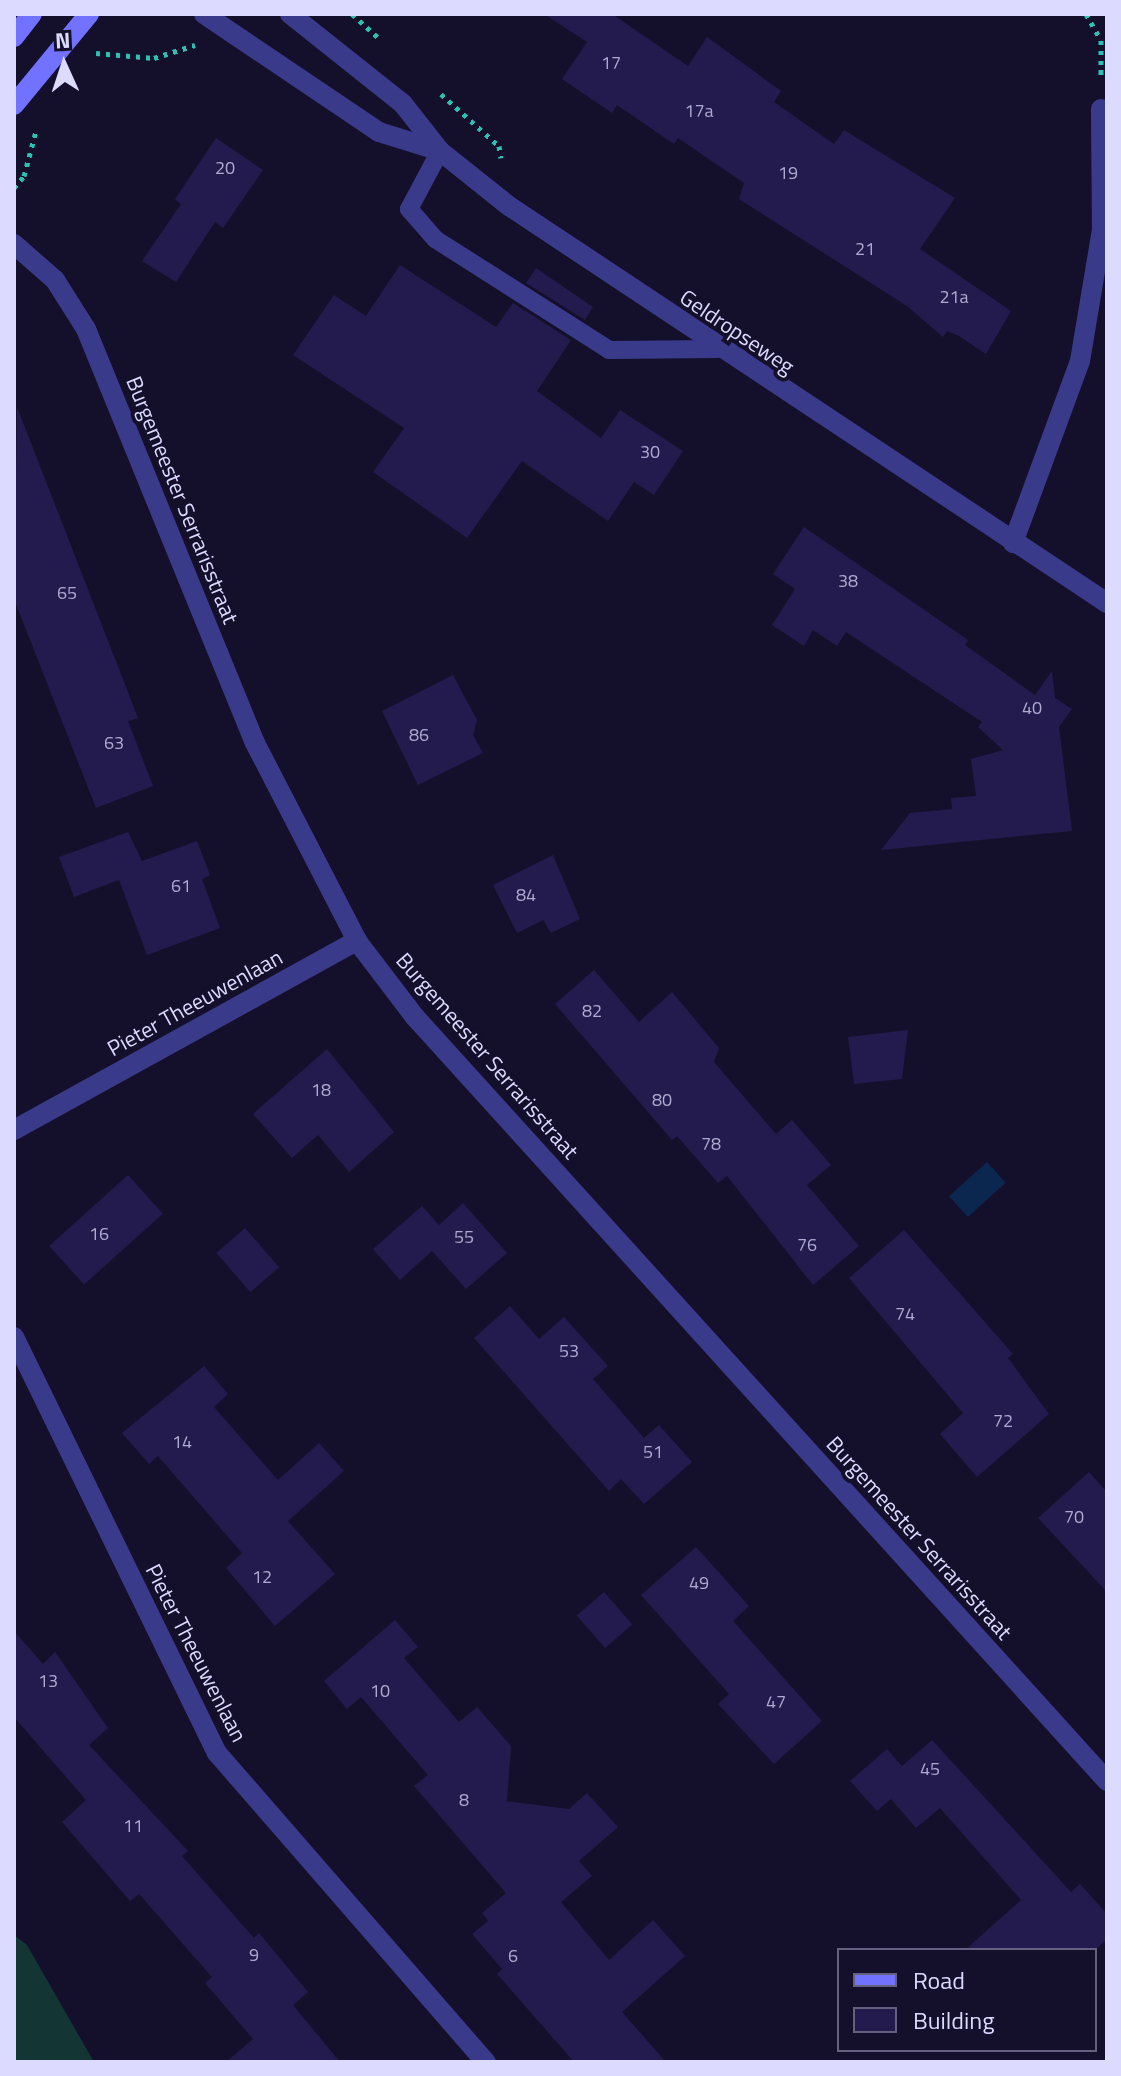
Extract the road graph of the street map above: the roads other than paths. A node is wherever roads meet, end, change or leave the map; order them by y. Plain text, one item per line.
1 (32, 14) edge
2 (89, 14) edge
3 (204, 14) edge
4 (290, 14) edge
5 (14, 37) edge
6 (14, 105) edge
7 (1101, 109) road end
8 (440, 151) junction
9 (14, 244) edge
10 (718, 349) junction
11 (1013, 543) junction
12 (1107, 603) edge
13 (357, 941) junction
14 (14, 1130) edge
15 (14, 1337) edge
16 (1107, 1781) edge
17 (486, 2062) edge

1 - 5 main road
2 - 6 main road
3 - 8 street, Geldropseweg
4 - 8 street, Geldropseweg
7 - 11 street
8 - 10 street, Geldropseweg
8 - 10 lane
9 - 13 street, Burgemeester Serrarisstraat
10 - 11 street, Geldropseweg
11 - 12 street, Geldropseweg
13 - 14 street, Pieter Theeuwenlaan
13 - 16 street, Burgemeester Serrarisstraat
15 - 17 street, Pieter Theeuwenlaan

